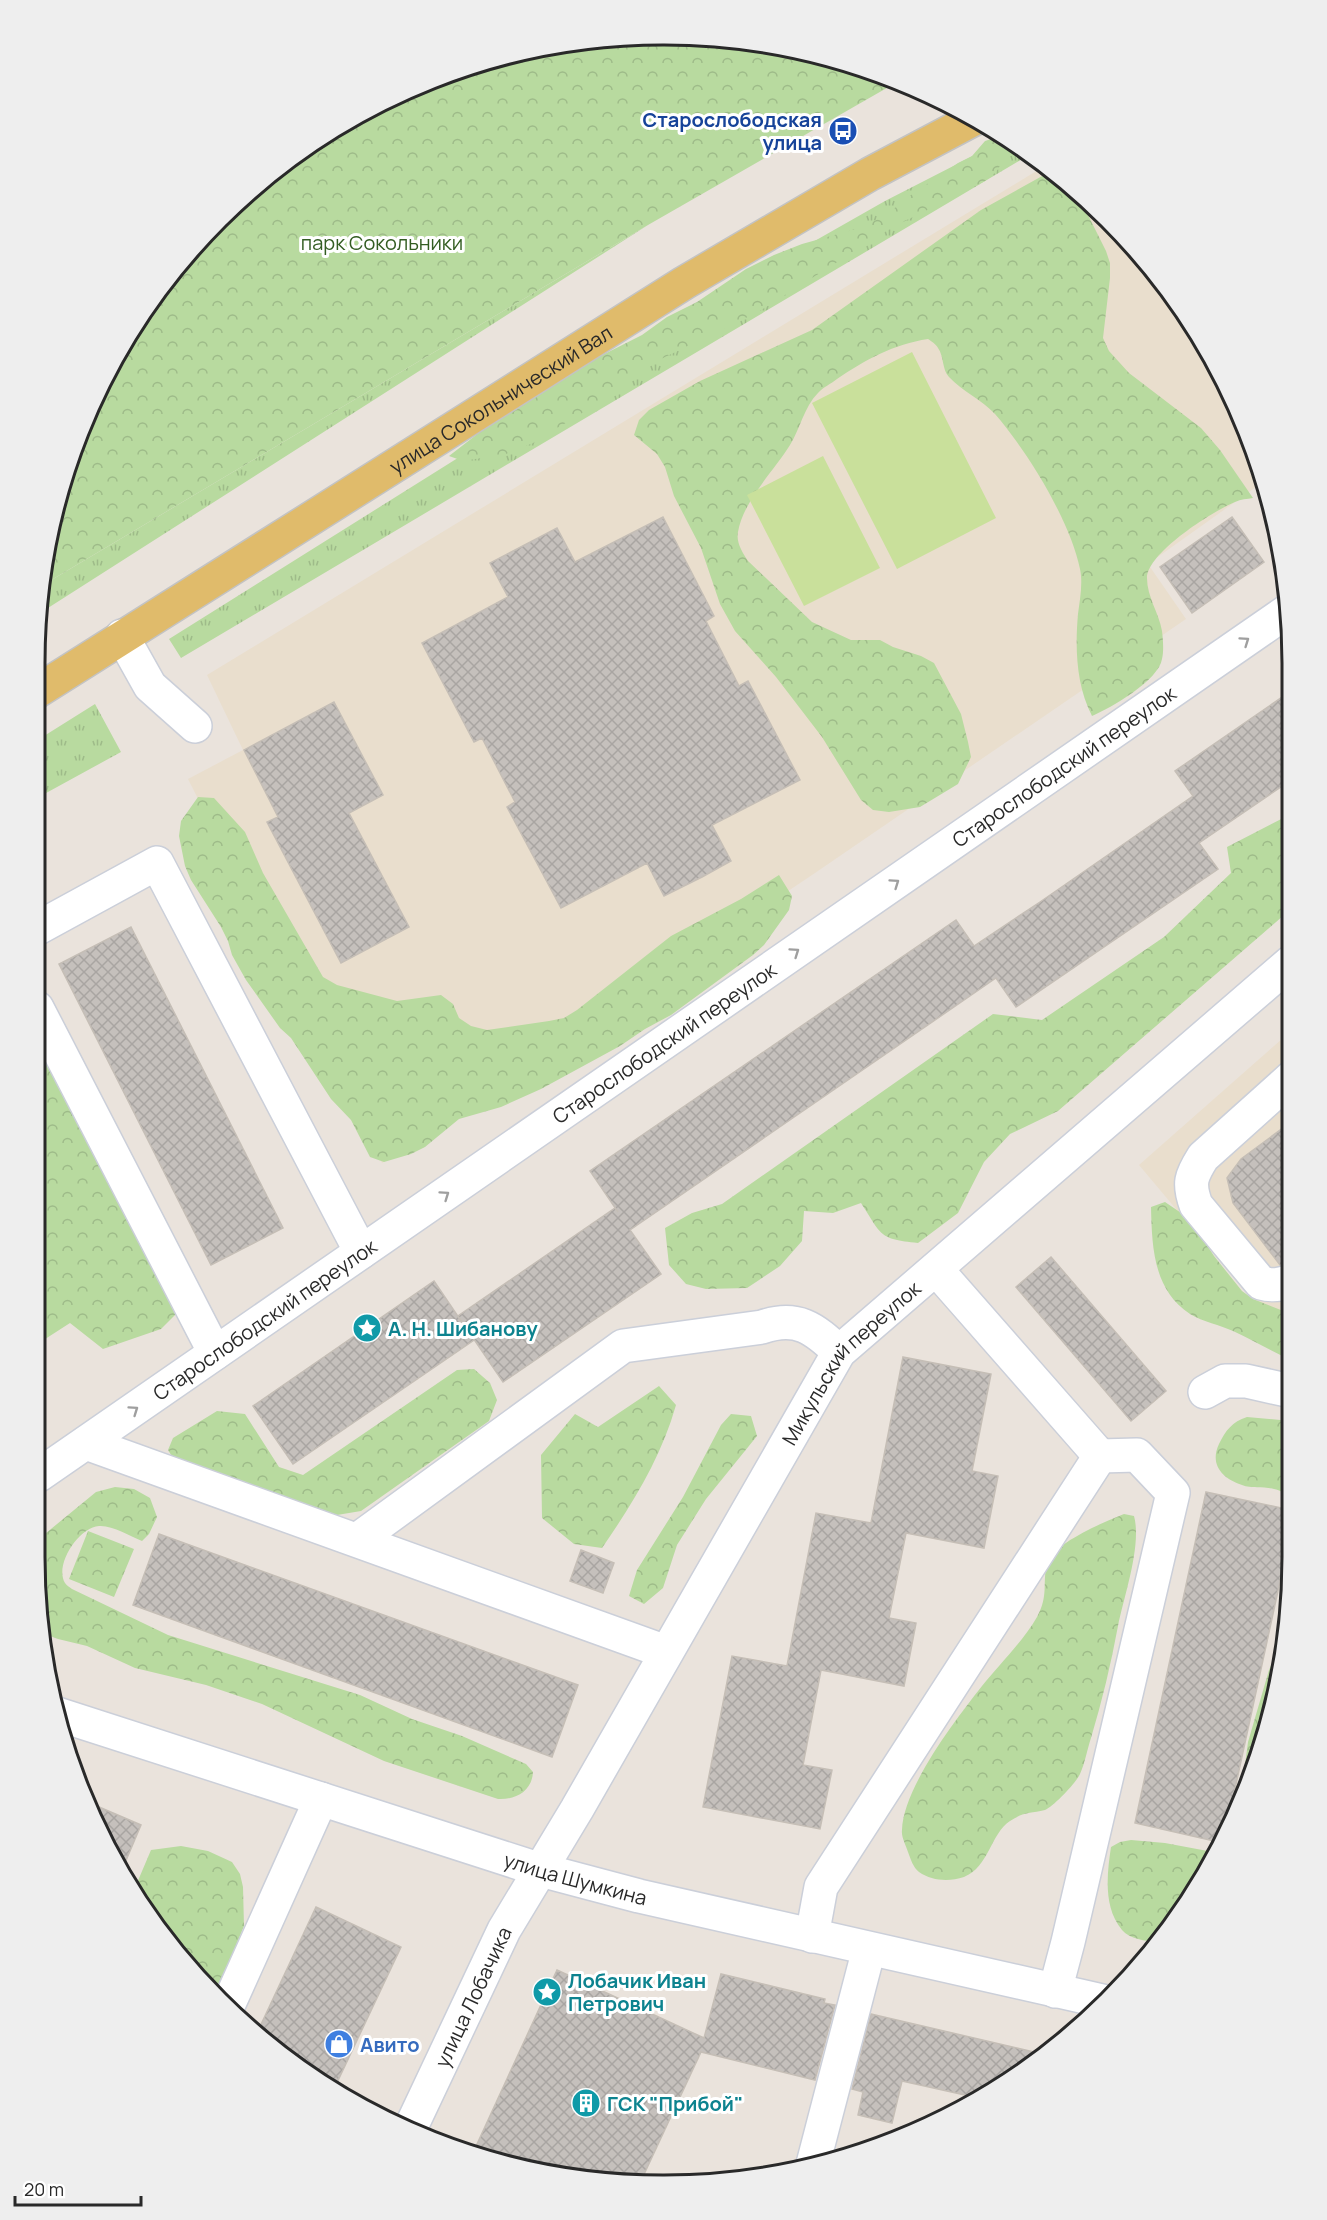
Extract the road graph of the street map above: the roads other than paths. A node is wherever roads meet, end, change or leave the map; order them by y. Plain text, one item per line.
1 (965, 124) edge
2 (1280, 616) edge
3 (122, 636) junction
4 (45, 686) edge
5 (195, 726) dead end
6 (45, 924) edge
7 (1282, 970) edge
8 (45, 1024) edge
9 (1282, 1086) edge
10 (361, 1252) junction
11 (936, 1269) junction
12 (1282, 1283) edge
13 (839, 1352) junction
14 (215, 1353) junction
15 (1282, 1388) edge
16 (1205, 1392) dead end
17 (86, 1443) junction
18 (1100, 1456) junction
19 (45, 1471) edge
20 (357, 1540) junction
21 (666, 1652) junction
22 (66, 1716) edge
23 (321, 1799) junction
24 (541, 1870) junction
25 (812, 1936) junction
26 (869, 1948) junction
27 (1054, 1990) junction
28 (231, 1999) edge
29 (1091, 2004) edge
30 (413, 2122) edge
31 (815, 2156) edge

1 - 3 main road, улица Сокольнический Вал
10 -> 2 street, Старослободский переулок
3 - 4 main road, улица Сокольнический Вал
3 - 5 street
6 - 10 street
7 - 11 street, Микульский переулок
8 - 14 street
9 - 12 street
10 - 14 street, Старослободский переулок
11 - 13 street, Микульский переулок
11 - 18 street
13 - 20 street
13 - 21 street, Микульский переулок
17 -> 14 street, Старослободский переулок
15 - 16 street
17 - 19 street, Старослободский переулок
17 - 20 street
18 - 25 street
18 - 27 street
20 - 21 street
21 - 24 street, Микульский переулок
22 - 23 street, улица Шумкина
23 - 24 street, улица Шумкина
23 - 28 street
24 - 25 street, улица Шумкина
24 - 30 street, улица Лобачика
25 - 26 street, улица Шумкина
26 - 27 street, улица Шумкина
26 - 31 street
27 - 29 street, улица Шумкина

